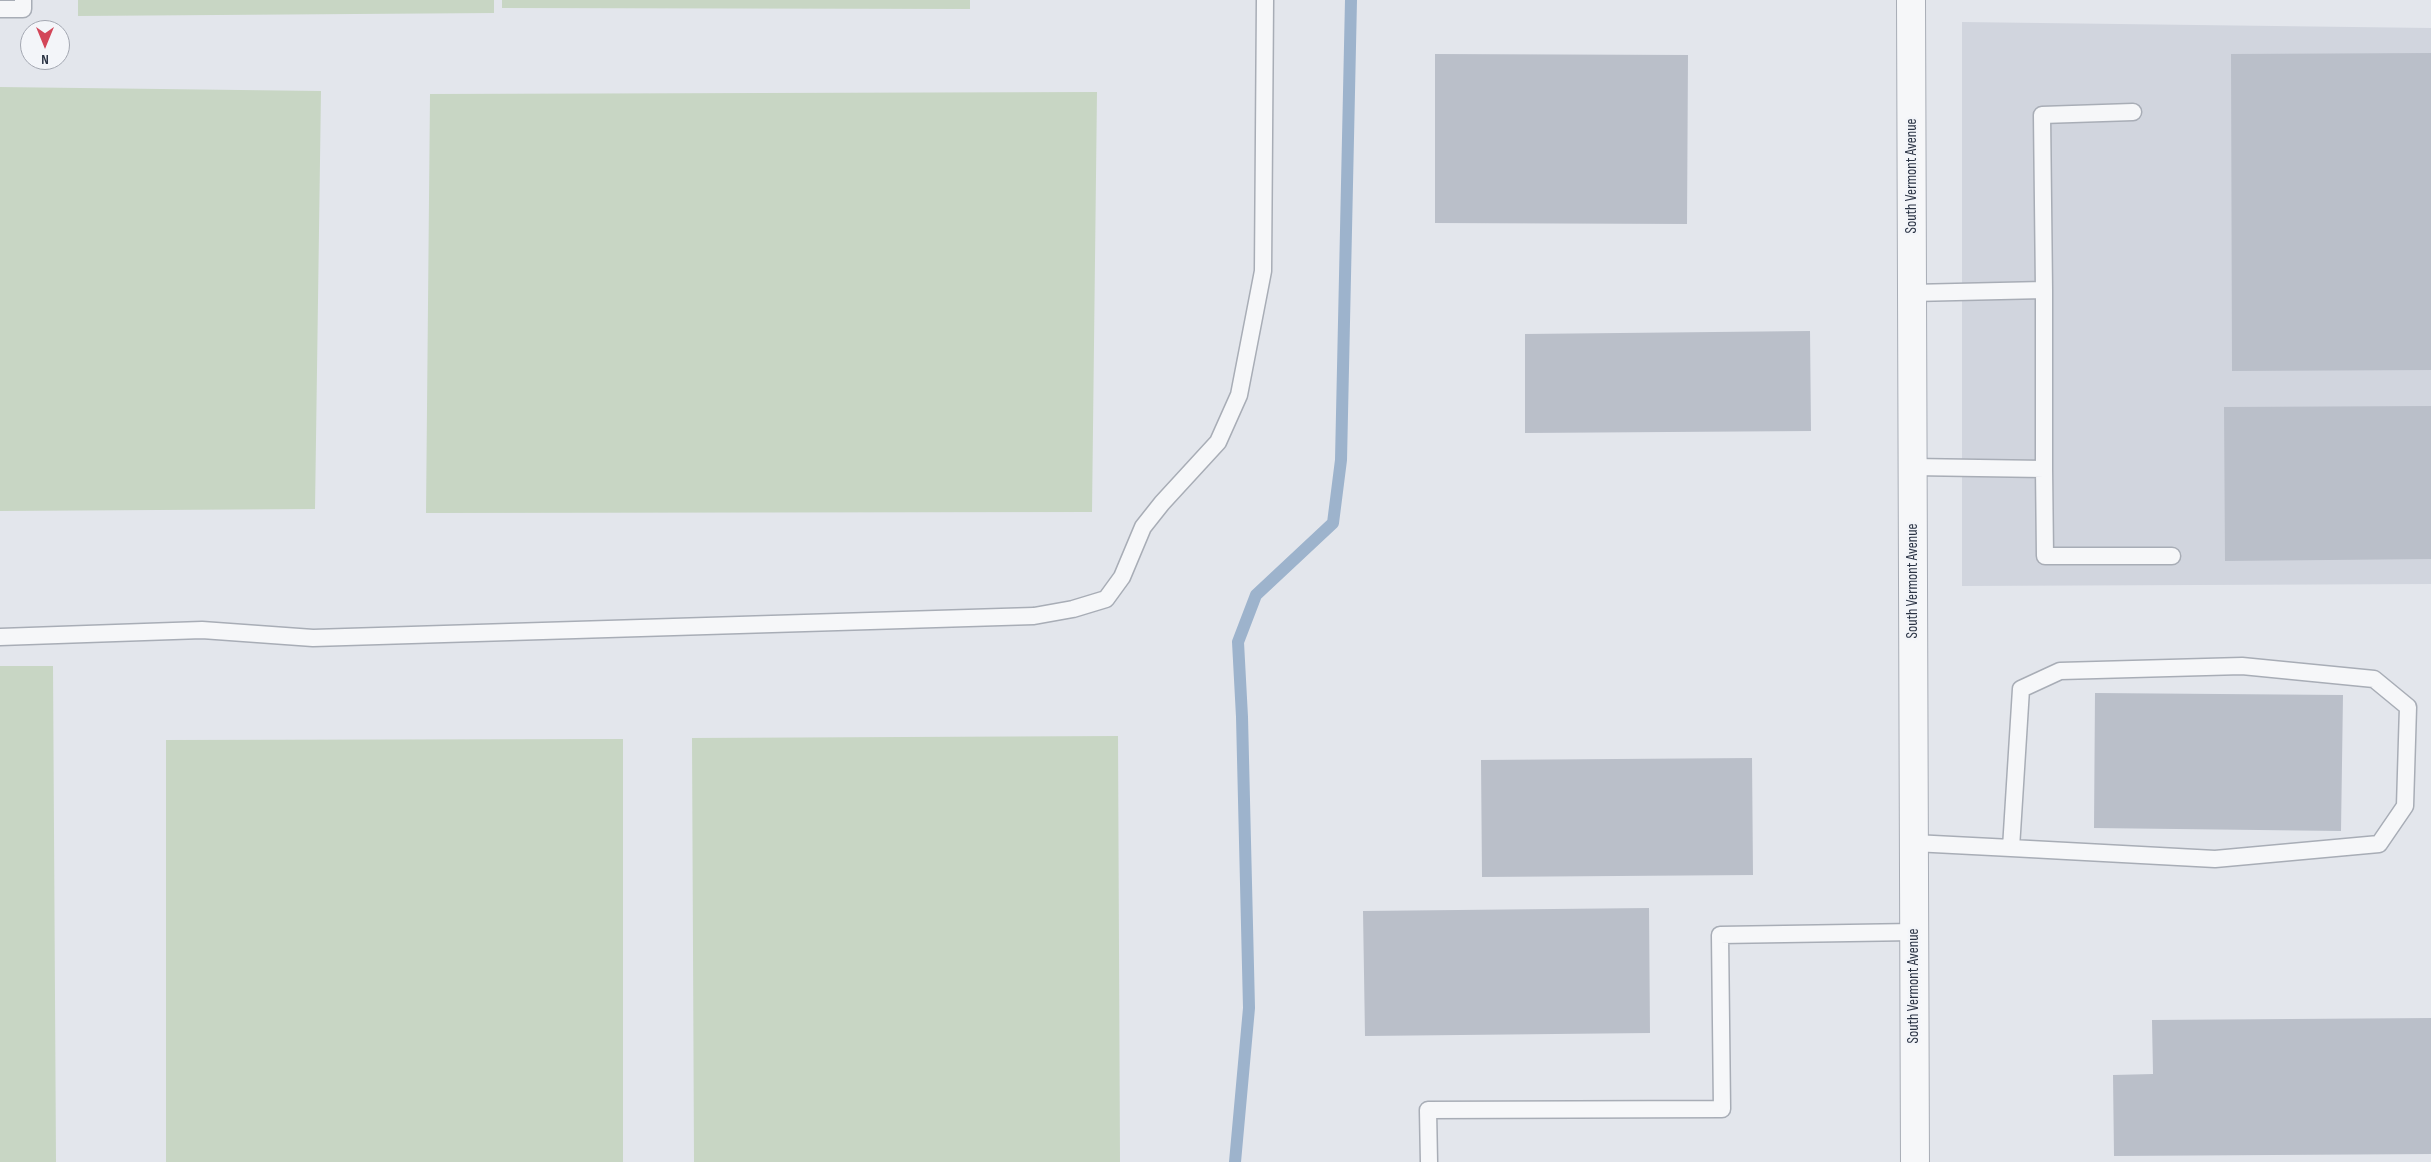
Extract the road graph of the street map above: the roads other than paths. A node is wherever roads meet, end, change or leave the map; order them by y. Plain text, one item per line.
1 (23, 0) edge
2 (1265, 0) edge
3 (1911, 0) edge
4 (0, 9) edge
5 (2133, 112) dead end
6 (2044, 290) junction
7 (1912, 293) junction
8 (1913, 467) junction
9 (2044, 469) junction
10 (2172, 556) dead end
11 (0, 637) edge
12 (1914, 843) junction
13 (2010, 848) junction
14 (1914, 932) junction
15 (1429, 1162) edge
16 (1915, 1162) edge

1 - 4 lane
2 - 11 lane
3 - 7 street, South Vermont Avenue
5 - 6 lane
6 - 7 lane
6 - 9 lane
7 - 8 street, South Vermont Avenue
8 - 9 lane
8 - 12 street, South Vermont Avenue
9 - 10 lane
12 - 13 lane
12 - 14 street, South Vermont Avenue
13 - 13 lane
14 - 15 lane
14 - 16 street, South Vermont Avenue

